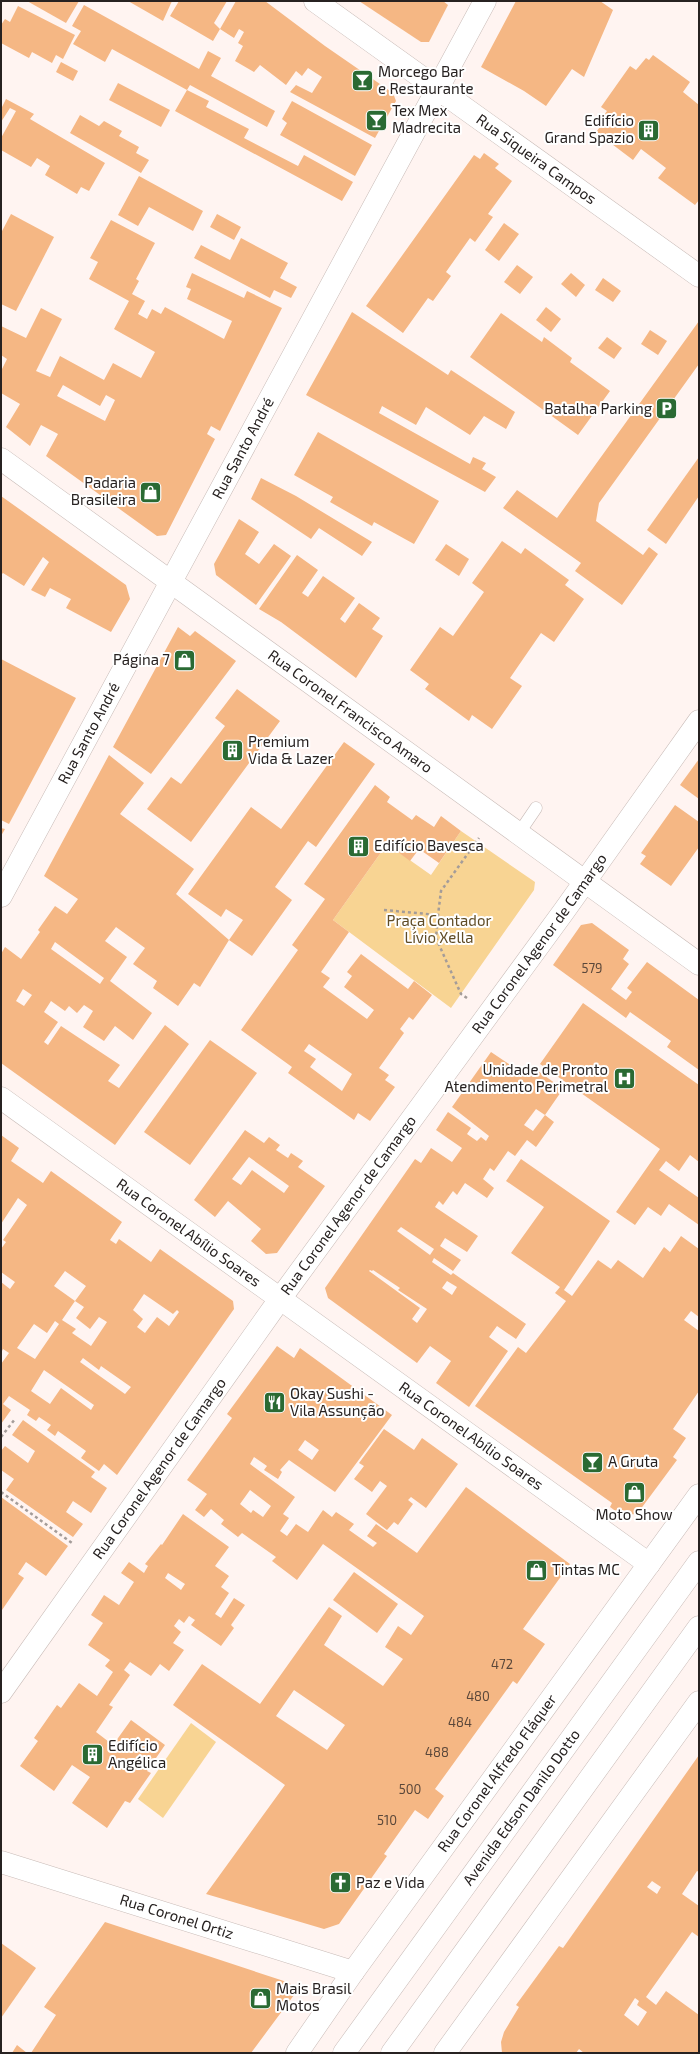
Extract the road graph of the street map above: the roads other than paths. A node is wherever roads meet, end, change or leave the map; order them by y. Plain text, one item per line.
1 (315, 1) edge
2 (485, 1) edge
3 (438, 88) junction
4 (699, 276) edge
5 (1, 459) edge
6 (172, 582) junction
7 (699, 721) edge
8 (536, 808) dead end
9 (519, 833) junction
10 (585, 881) junction
11 (1, 896) edge
12 (699, 964) edge
13 (1, 1098) edge
14 (280, 1299) junction
15 (699, 1495) edge
16 (699, 1562) edge
17 (649, 1564) junction
18 (699, 1627) edge
19 (1, 1692) edge
20 (699, 1702) edge
21 (1, 1862) edge
22 (353, 1972) junction
23 (297, 2053) edge
24 (344, 2053) edge
25 (392, 2053) edge
26 (445, 2053) edge

1 - 3 main road, Rua Siqueira Campos
2 - 3 main road, Rua Santo André
3 - 4 main road, Rua Siqueira Campos
3 - 6 main road, Rua Santo André
5 - 6 main road, Rua Coronel Francisco Amaro
6 - 9 main road, Rua Coronel Francisco Amaro
6 - 11 main road, Rua Santo André
7 - 10 main road, Rua Coronel Agenor de Camargo
8 - 9 lane
9 - 10 main road, Rua Coronel Francisco Amaro
10 - 12 main road, Rua Coronel Francisco Amaro
10 - 14 main road, Rua Coronel Agenor de Camargo
13 - 14 main road, Rua Coronel Abílio Soares
14 - 17 main road, Rua Coronel Abílio Soares
14 - 19 main road, Rua Coronel Agenor de Camargo
15 - 17 main road, Rua Coronel Alfredo Fláquer
16 - 24 main road, Avenida Edson Danilo Dotto
17 - 22 main road, Rua Coronel Alfredo Fláquer
18 - 25 main road
20 - 26 main road
21 - 22 main road, Rua Coronel Ortiz
22 - 23 main road, Rua Coronel Alfredo Fláquer

